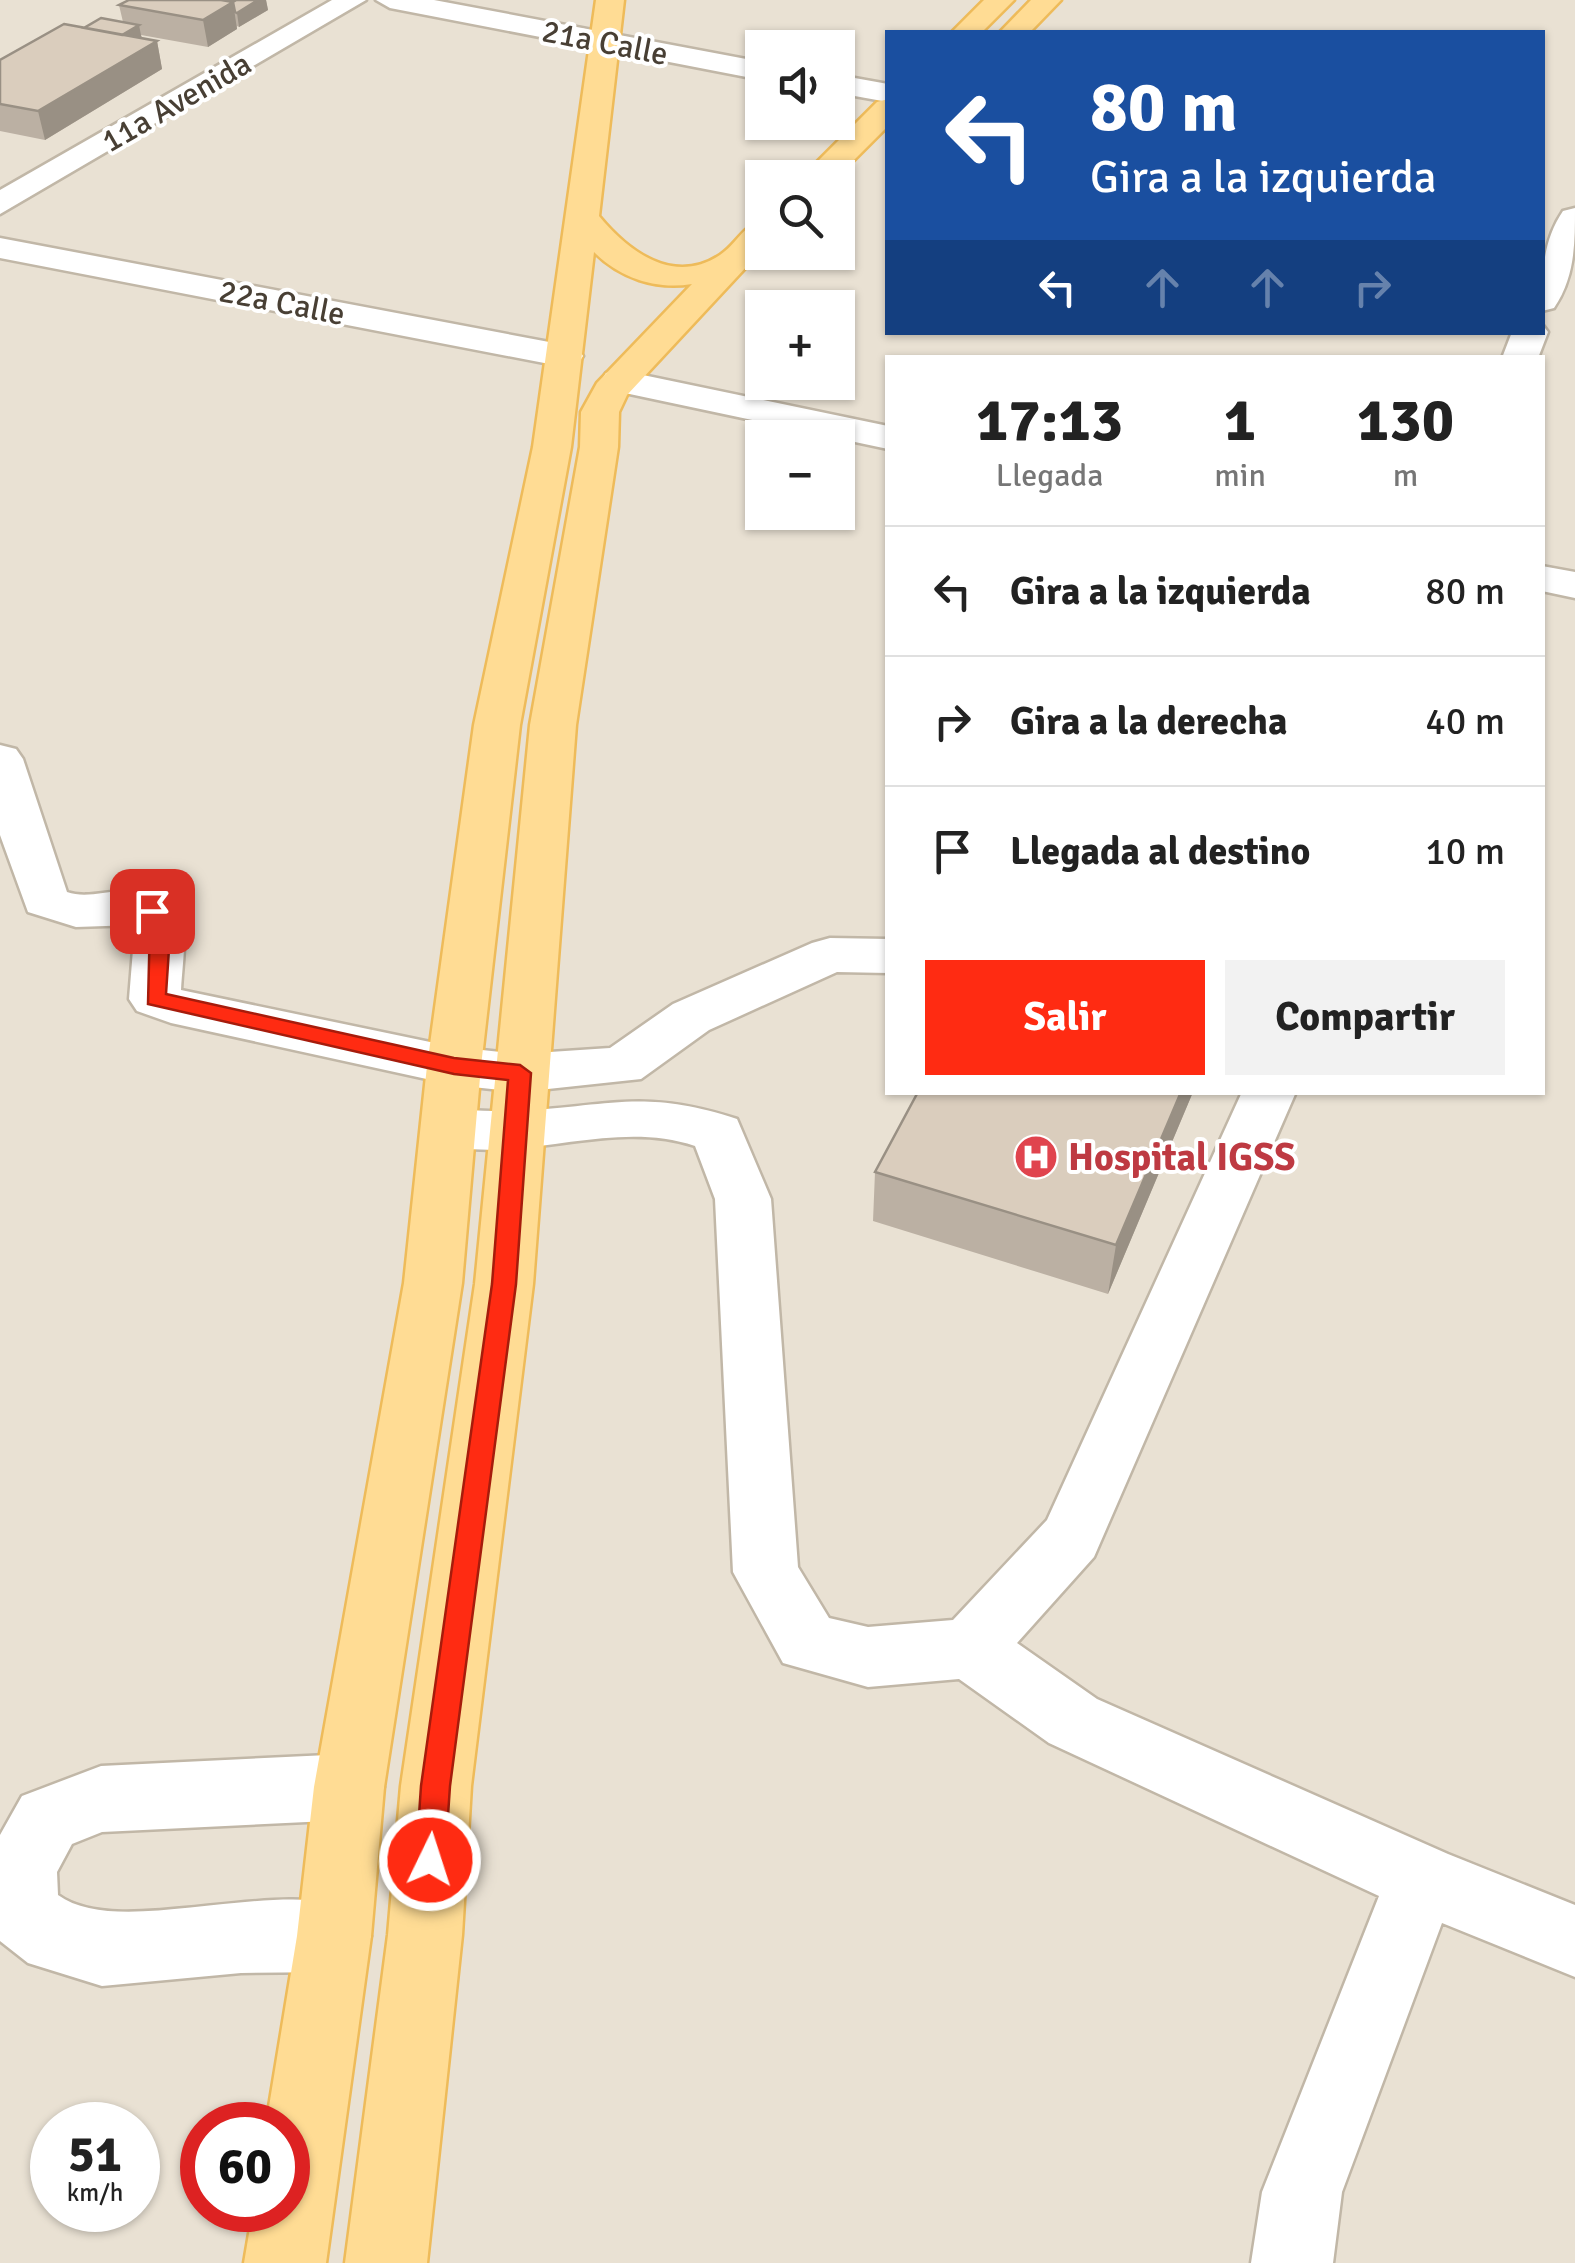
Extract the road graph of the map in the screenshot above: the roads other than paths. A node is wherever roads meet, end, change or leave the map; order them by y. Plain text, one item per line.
1 (352, 0) edge
2 (390, 0) edge
3 (610, 0) edge
4 (1000, 0) edge
5 (1047, 0) edge
6 (968, 30) edge
7 (1016, 30) edge
8 (606, 44) junction
9 (745, 68) edge
10 (855, 87) edge
11 (885, 92) edge
12 (885, 111) edge
13 (835, 160) edge
14 (0, 204) edge
15 (1545, 207) edge
16 (1575, 215) edge
17 (583, 218) junction
18 (0, 248) edge
19 (745, 248) edge
20 (728, 264) junction
21 (773, 270) edge
22 (1545, 293) edge
23 (565, 356) junction
24 (620, 381) junction
25 (656, 390) junction
26 (885, 437) edge
27 (576, 447) junction
28 (1545, 579) edge
29 (1575, 585) edge
30 (0, 759) edge
31 (885, 956) edge
32 (454, 1066) junction
33 (1268, 1095) edge
34 (518, 1102) junction
35 (450, 1128) junction
36 (970, 1648) junction
37 (349, 1787) junction
38 (1422, 1879) junction
39 (334, 1936) junction
40 (1575, 1940) edge
41 (284, 2263) edge
42 (386, 2263) edge
43 (1292, 2263) edge

1 - 14 street, 11a Avenida
2 - 8 street, 21a Calle
3 - 8 main road
4 - 6 main road
5 - 7 main road
8 - 9 street, 21a Calle
8 - 17 main road
10 - 11 street
12 - 13 main road
15 - 16 street
16 - 22 street
17 - 20 main road
17 - 23 main road
18 - 23 street, 22a Calle
19 - 20 main road
20 - 24 main road
21 - 25 main road
23 - 27 main road
24 - 25 street
24 - 27 main road
25 - 26 street
25 - 27 main road
27 - 32 main road
27 - 34 main road
28 - 29 street
30 - 32 street
31 - 34 street
32 - 34 street
32 - 35 main road
33 - 36 street
34 - 35 street
34 - 36 street
34 - 42 main road
35 - 37 main road
36 - 38 street
37 - 39 main road
37 - 39 street
38 - 40 street
38 - 43 street
39 - 41 main road

